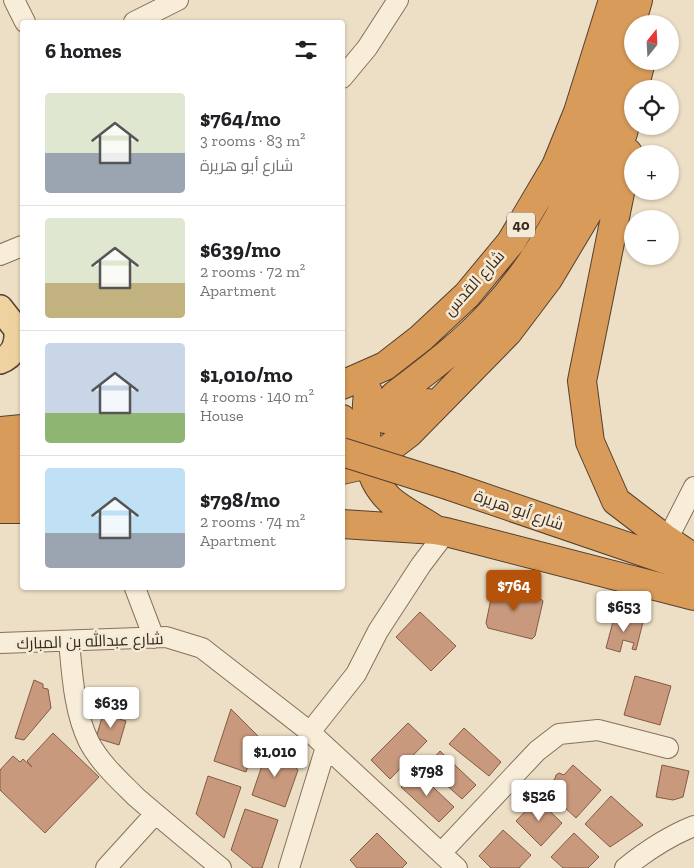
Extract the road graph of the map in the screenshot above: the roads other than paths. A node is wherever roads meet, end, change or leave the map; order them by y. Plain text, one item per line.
1 (14, 0) edge
2 (178, 0) edge
3 (398, 0) edge
4 (613, 0) edge
5 (638, 0) edge
6 (652, 0) edge
7 (651, 15) edge
8 (24, 20) edge
9 (138, 20) edge
10 (345, 75) edge
11 (624, 129) edge
12 (632, 135) edge
13 (20, 247) edge
14 (0, 255) edge
15 (0, 308) edge
16 (20, 333) edge
17 (0, 361) edge
18 (385, 366) junction
19 (345, 384) edge
20 (454, 388) junction
21 (394, 396) dead end
22 (367, 404) junction
23 (345, 424) edge
24 (20, 429) edge
25 (0, 430) edge
26 (345, 453) edge
27 (20, 456) edge
28 (0, 457) edge
29 (351, 466) edge
30 (0, 483) edge
31 (20, 483) edge
32 (694, 487) edge
33 (0, 508) edge
34 (20, 509) edge
35 (345, 524) edge
36 (440, 531) junction
37 (667, 540) junction
38 (694, 558) edge
39 (694, 570) edge
40 (136, 590) edge
41 (694, 596) edge
42 (154, 638) junction
43 (69, 640) junction
44 (0, 643) edge
45 (310, 732) junction
46 (326, 747) junction
47 (668, 748) dead end
48 (155, 814) junction
49 (694, 826) edge
50 (441, 853) junction
51 (106, 868) edge
52 (221, 868) edge
53 (289, 868) edge
54 (457, 868) edge
55 (625, 868) edge

1 - 8 street
2 - 9 street
3 - 10 street
4 - 18 highway, شارع القدس / 40
5 - 21 highway, شارع القدس / 40
6 - 7 highway
11 - 20 highway
12 - 37 highway
13 - 14 street
15 - 16 main road
16 - 17 main road
18 - 19 highway, شارع القدس / 40
18 - 22 highway
20 - 22 highway
20 - 29 highway
22 - 29 highway
23 - 29 highway
24 - 25 highway
26 - 39 highway, شارع أبو هريرة, bridge
27 - 28 highway
29 - 36 highway
30 - 31 highway
32 - 37 street
33 - 34 highway
35 - 36 highway
36 - 41 highway
36 - 45 street
37 - 38 highway
40 - 42 street
42 - 43 street, شارع عبدالله بن المبارك
42 - 45 street, شارع عبدالله بن المبارك
43 - 44 street, شارع عبدالله بن المبارك
43 - 48 street
45 - 46 street, شارع عبدالله بن المبارك
46 - 50 street, شارع عبدالله بن المبارك
46 - 53 street
47 - 50 street
48 - 51 street
48 - 52 street
49 - 55 street
50 - 54 street, شارع عبدالله بن المبارك

